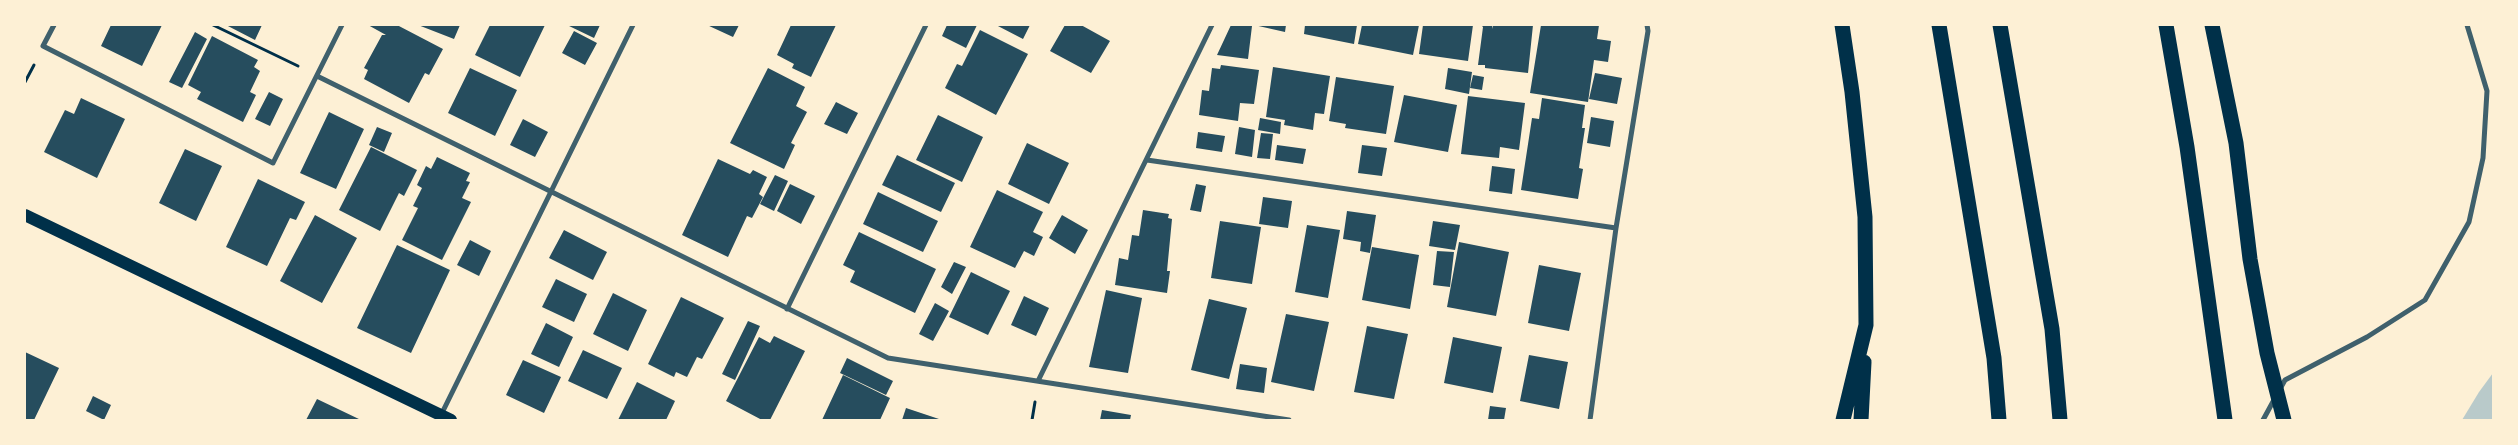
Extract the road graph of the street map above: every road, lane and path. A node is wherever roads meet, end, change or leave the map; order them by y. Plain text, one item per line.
1 (54, 25) edge
2 (213, 25) edge
3 (342, 25) edge
4 (633, 25) edge
5 (926, 25) edge
6 (1212, 25) edge
7 (1647, 25) edge
8 (1842, 25) edge
9 (1939, 25) edge
10 (2000, 25) edge
11 (2166, 25) edge
12 (2212, 25) edge
13 (2467, 25) edge
14 (317, 76) junction
15 (1147, 160) junction
16 (550, 192) junction
17 (25, 215) edge
18 (1616, 228) junction
19 (787, 308) junction
20 (1866, 325) junction
21 (1038, 381) junction
22 (443, 418) edge
23 (1289, 420) edge
24 (1590, 420) edge
25 (1843, 420) edge
26 (1861, 420) edge
27 (1999, 420) edge
28 (2060, 420) edge
29 (2225, 420) edge
30 (2264, 420) edge
31 (2284, 420) edge

1 - 14 street
2 - 14 path
3 - 14 street
4 - 16 street
5 - 19 street
6 - 15 street
7 - 18 street
8 - 20 highway
9 - 27 highway
10 - 28 highway
11 - 29 highway
12 - 31 highway
13 - 30 street
14 - 16 street
15 - 18 street
15 - 21 street
16 - 19 street
16 - 22 street
17 - 22 main road
18 - 24 street
19 - 21 street
20 - 25 highway
20 - 26 highway
21 - 23 street

